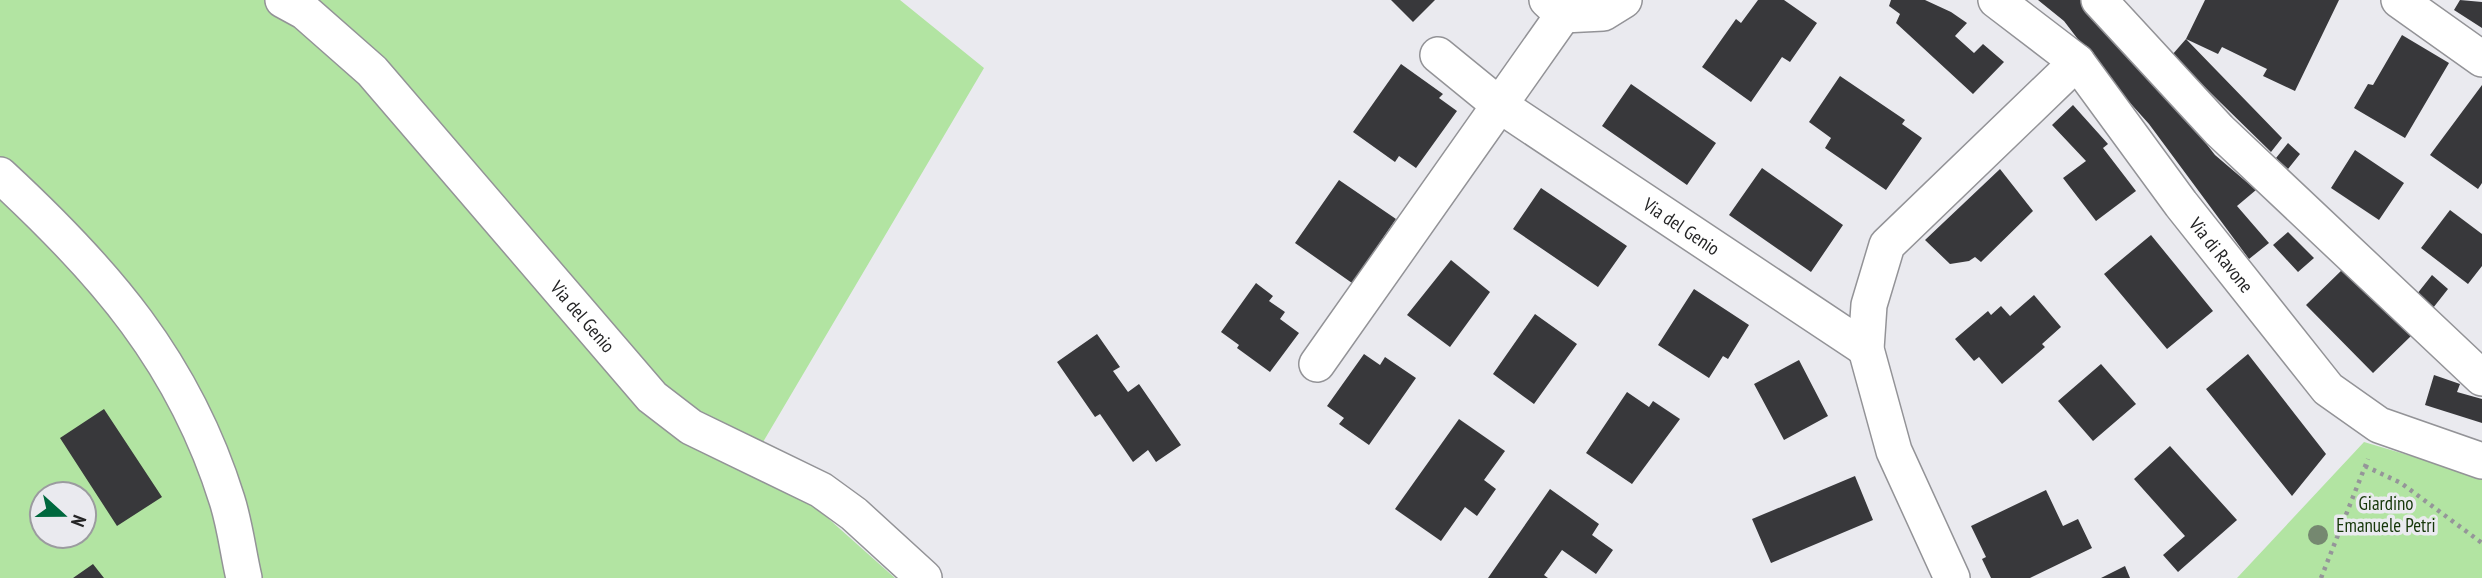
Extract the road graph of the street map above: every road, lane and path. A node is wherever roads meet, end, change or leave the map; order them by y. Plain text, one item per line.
1 (284, 0) edge
2 (1624, 0) edge
3 (1996, 0) edge
4 (2099, 0) edge
5 (2399, 0) edge
6 (1555, 7) edge
7 (1438, 55) dead end
8 (2482, 59) edge
9 (2077, 62) junction
10 (1498, 104) junction
11 (0, 175) edge
12 (1866, 349) junction
13 (1317, 364) dead end
14 (2482, 378) edge
15 (2372, 450) dead end
16 (2482, 461) edge
17 (2365, 466) junction
18 (2482, 543) edge
19 (244, 578) edge
20 (924, 578) edge
21 (1952, 578) edge
22 (2321, 578) edge

1 - 20 street, Via del Genio
2 - 6 street
3 - 9 street, Via di Ravone
4 - 14 street
5 - 8 street
6 - 10 street
7 - 10 street, Via del Genio
9 - 12 street
9 - 16 street, Via di Ravone
10 - 12 street, Via del Genio
10 - 13 street
11 - 19 street
12 - 21 street
15 - 17 path
17 - 18 path
17 - 22 path

